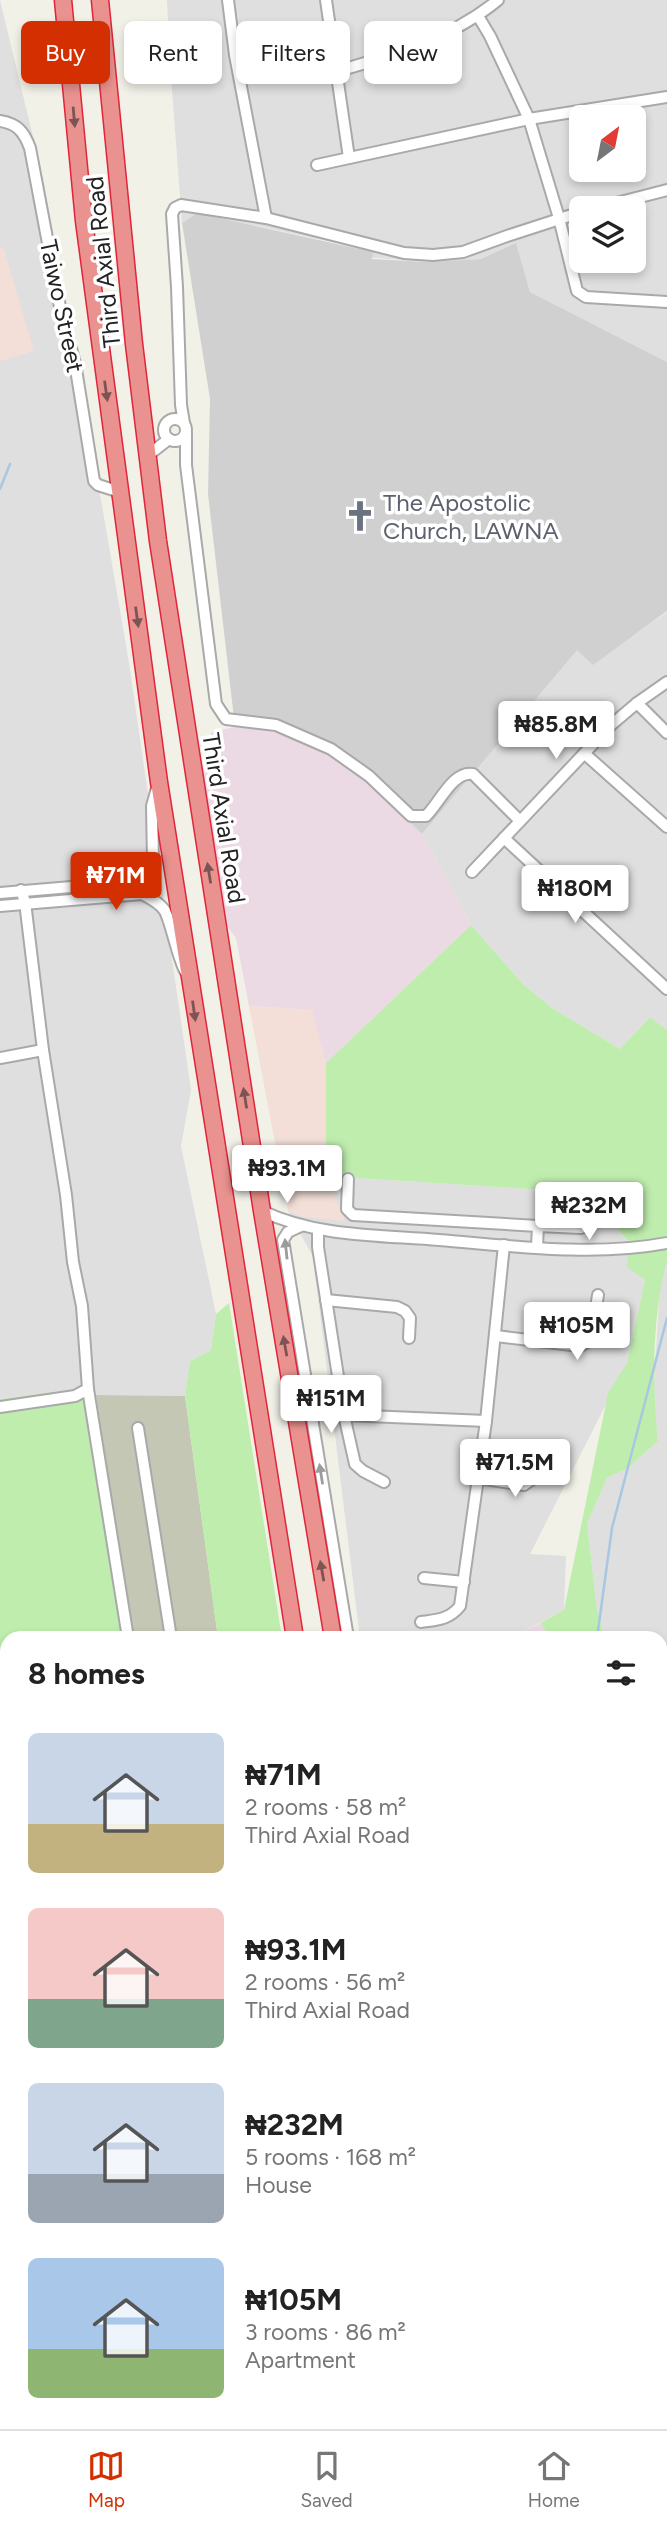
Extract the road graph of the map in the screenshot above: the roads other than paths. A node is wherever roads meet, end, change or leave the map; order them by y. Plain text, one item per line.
1 (52, 0) edge
2 (63, 0) edge
3 (100, 0) edge
4 (107, 0) edge
5 (228, 0) edge
6 (326, 0) edge
7 (498, 0) edge
8 (478, 16) junction
9 (103, 21) edge
10 (107, 21) edge
11 (330, 21) edge
12 (350, 67) edge
13 (109, 84) edge
14 (340, 84) edge
15 (72, 89) junction
16 (667, 97) edge
17 (530, 119) junction
18 (0, 121) edge
19 (349, 158) junction
20 (317, 165) dead end
21 (667, 190) edge
22 (644, 196) edge
23 (569, 215) edge
24 (266, 218) junction
25 (559, 218) junction
26 (667, 302) edge
27 (181, 425) junction
28 (144, 428) junction
29 (164, 428) junction
30 (172, 440) junction
31 (147, 456) junction
32 (186, 465) junction
33 (120, 492) junction
34 (667, 682) edge
35 (637, 703) junction
36 (667, 733) edge
37 (585, 754) junction
38 (159, 782) junction
39 (520, 821) junction
40 (667, 827) edge
41 (503, 838) junction
42 (472, 872) dead end
43 (21, 890) junction
44 (0, 893) edge
45 (25, 902) junction
46 (0, 906) edge
47 (191, 985) junction
48 (667, 989) edge
49 (43, 1050) junction
50 (0, 1058) edge
51 (348, 1179) dead end
52 (584, 1189) dead end
53 (262, 1211) junction
54 (302, 1226) junction
55 (538, 1226) junction
56 (318, 1230) junction
57 (667, 1243) edge
58 (505, 1245) junction
59 (537, 1247) junction
60 (598, 1295) dead end
61 (326, 1300) junction
62 (551, 1312) dead end
63 (496, 1336) junction
64 (409, 1338) dead end
65 (546, 1342) junction
66 (88, 1389) junction
67 (0, 1407) edge
68 (344, 1415) junction
69 (486, 1421) junction
70 (138, 1428) dead end
71 (538, 1475) dead end
72 (478, 1478) junction
73 (384, 1482) dead end
74 (424, 1578) dead end
75 (464, 1582) junction
76 (421, 1622) dead end
77 (127, 1631) edge
78 (170, 1631) edge
79 (294, 1631) edge
80 (332, 1631) edge
81 (347, 1631) edge

1 - 15 highway
2 - 15 highway, Third Axial Road
3 - 9 highway, Third Axial Road
4 - 10 highway
5 - 24 street
6 - 11 street
7 - 8 street
8 - 12 street
8 - 17 street
13 - 28 highway, Third Axial Road
14 - 19 street
15 -> 33 highway, Third Axial Road
16 - 17 street
17 - 19 street
17 - 25 street
18 - 33 street, Taiwo Street
19 - 20 street
21 - 22 street
23 - 25 street
24 - 25 street
24 - 27 street
25 - 26 street
27 - 29 street
27 - 30 street
27 - 32 street
28 - 29 street
28 - 31 highway, Third Axial Road
29 - 30 street
30 - 31 street
30 - 32 street
53 -> 31 highway, Third Axial Road
32 - 39 street
33 -> 38 highway, Third Axial Road
34 - 35 street
35 - 36 street
35 - 37 street
37 - 39 street
37 - 40 street
38 - 43 street
38 - 47 highway, Third Axial Road
39 - 41 street
41 - 42 street
41 - 48 street
43 - 44 street
43 - 45 street
45 - 46 street
45 - 47 street
45 - 49 street
47 -> 79 highway, Third Axial Road
49 - 50 street
49 - 66 street
51 - 55 street
52 - 55 street
53 - 54 street
80 -> 53 highway, Third Axial Road
54 - 56 street
81 -> 54 street
55 - 59 street
56 - 58 street
56 - 61 street
57 - 59 street
58 - 59 street
58 - 63 street
60 - 65 street
61 - 64 street
61 - 68 street
62 - 65 street
63 - 65 street
63 - 69 street
66 - 67 street
66 - 77 street
68 - 69 street
68 - 73 street
69 - 72 street
70 - 78 street
71 - 72 street
72 - 75 street
74 - 75 street
75 - 76 street

